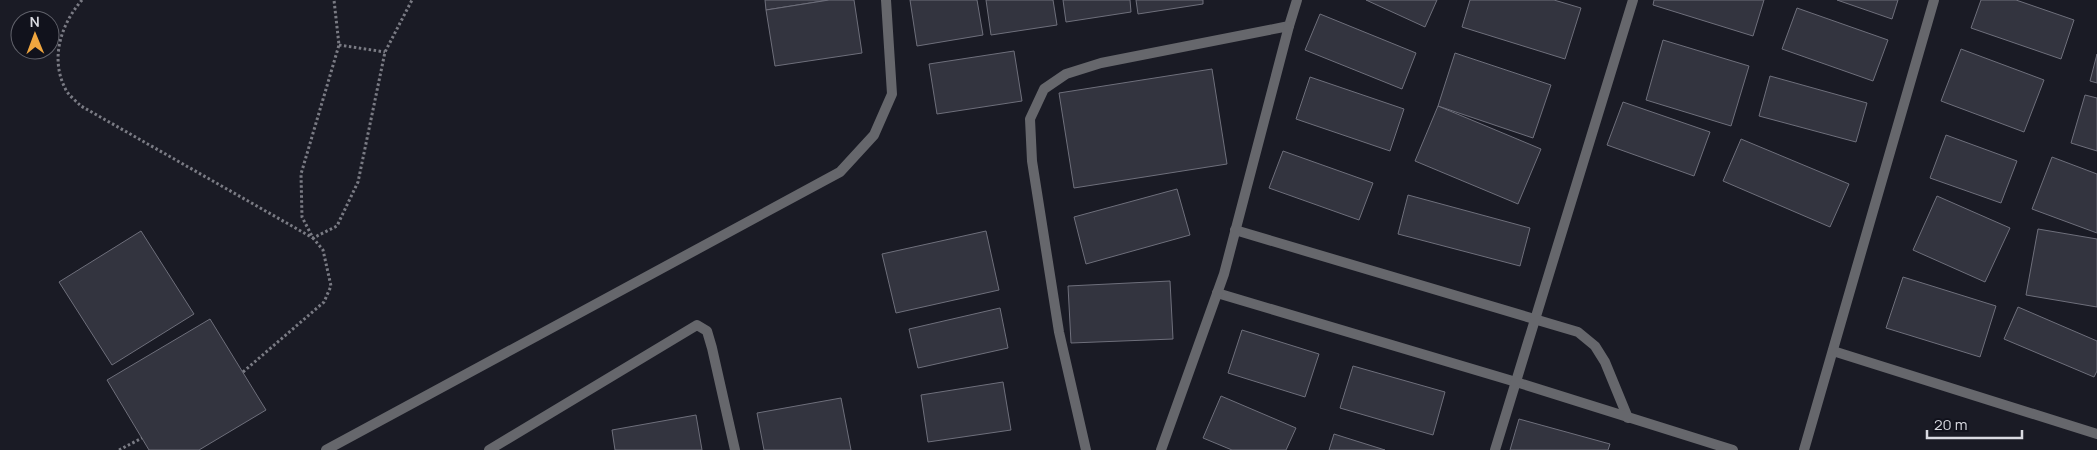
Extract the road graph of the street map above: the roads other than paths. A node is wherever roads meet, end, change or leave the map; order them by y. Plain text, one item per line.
1 (886, 0) edge
2 (1297, 0) edge
3 (1633, 0) edge
4 (1934, 0) edge
5 (1289, 26) junction
6 (1236, 230) junction
7 (1217, 293) junction
8 (1535, 320) junction
9 (1833, 351) junction
10 (1516, 382) junction
11 (1628, 418) junction
12 (2097, 434) edge
13 (326, 450) edge
14 (489, 450) edge
15 (736, 450) edge
16 (1086, 450) edge
17 (1161, 450) edge
18 (1496, 450) edge
19 (1734, 450) edge
20 (1804, 450) edge

1 - 13 street
2 - 5 street
3 - 8 street
4 - 9 street
5 - 6 street
5 - 16 street
6 - 7 street
6 - 8 street
7 - 10 street
7 - 17 street
8 - 10 street
8 - 11 street
9 - 12 street
9 - 20 street
10 - 11 street
10 - 18 street
11 - 19 street
14 - 15 street

